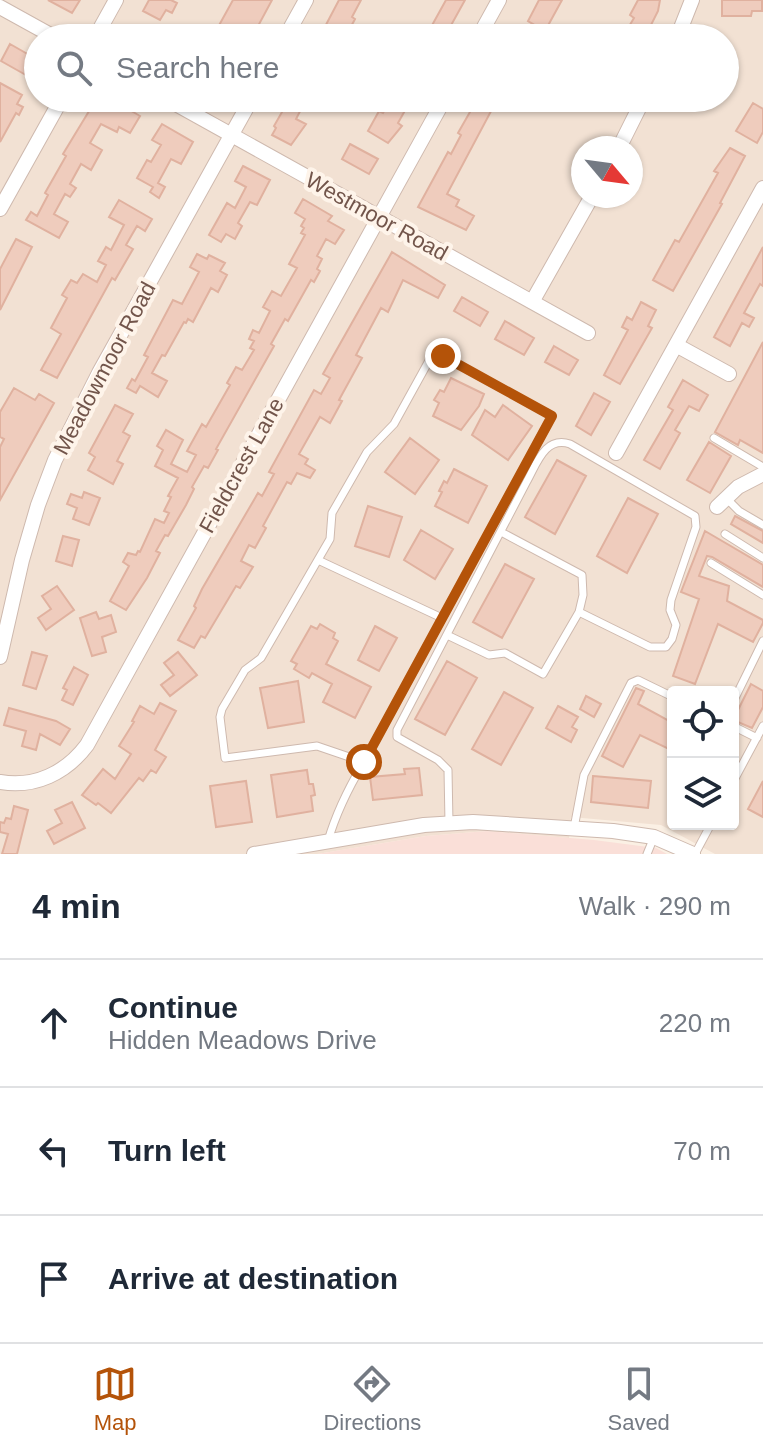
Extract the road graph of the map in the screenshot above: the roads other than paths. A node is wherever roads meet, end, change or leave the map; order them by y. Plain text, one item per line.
1 (116, 0) edge
2 (306, 0) edge
3 (499, 0) edge
4 (692, 0) edge
5 (0, 7) edge
6 (31, 24) edge
7 (103, 24) edge
8 (293, 24) edge
9 (486, 24) edge
10 (683, 24) edge
11 (54, 112) edge
12 (190, 112) edge
13 (244, 112) edge
14 (437, 112) edge
15 (637, 112) edge
16 (232, 135) junction
17 (625, 136) edge
18 (763, 188) edge
19 (585, 208) edge
20 (0, 209) edge
21 (379, 217) junction
22 (532, 302) junction
23 (588, 333) dead end
24 (676, 345) junction
25 (729, 374) dead end
26 (714, 438) dead end
27 (616, 453) dead end
28 (763, 467) edge
29 (763, 474) edge
30 (722, 503) joint
31 (763, 525) edge
32 (501, 532) junction
33 (725, 534) dead end
34 (763, 558) edge
35 (318, 560) junction
36 (711, 563) dead end
37 (763, 595) edge
38 (579, 612) junction
39 (442, 618) junction
40 (447, 635) junction
41 (763, 641) edge
42 (0, 657) edge
43 (739, 690) edge
44 (667, 694) edge
45 (763, 726) edge
46 (739, 729) edge
47 (757, 738) junction
48 (364, 762) junction
49 (739, 771) edge
50 (0, 782) edge
51 (449, 823) junction
52 (574, 828) junction
53 (708, 830) edge
54 (654, 837) junction
55 (328, 841) junction
56 (254, 854) edge
57 (647, 854) edge
58 (694, 854) edge

1 - 7 street
2 - 8 street
3 - 9 street
4 - 10 street
5 - 6 street
11 - 20 street
12 - 16 street, Westmoor Road
13 - 16 street, Meadowmoor Road
14 - 21 street, Fieldcrest Lane
15 - 17 street
16 - 21 street, Westmoor Road
16 - 42 street, Meadowmoor Road
18 - 24 street
19 - 22 street
21 - 22 street, Westmoor Road
21 - 50 street, Fieldcrest Lane
22 - 23 street, Westmoor Road
24 - 25 street
24 - 27 street
26 - 28 lane
29 - 30 street
30 - 31 lane
32 - 38 lane
32 - 38 lane
32 - 40 lane
33 - 34 lane
35 - 39 lane
35 - 39 lane
35 - 48 lane
36 - 37 lane
38 - 40 lane
39 - 48 lane
40 - 51 lane
41 - 43 lane
44 - 52 lane
45 - 47 lane
46 - 47 lane
47 - 49 lane
48 - 55 lane
51 - 52 street
51 - 55 street
52 - 54 street
53 - 58 lane
54 - 57 lane
54 - 58 street
55 - 56 street

